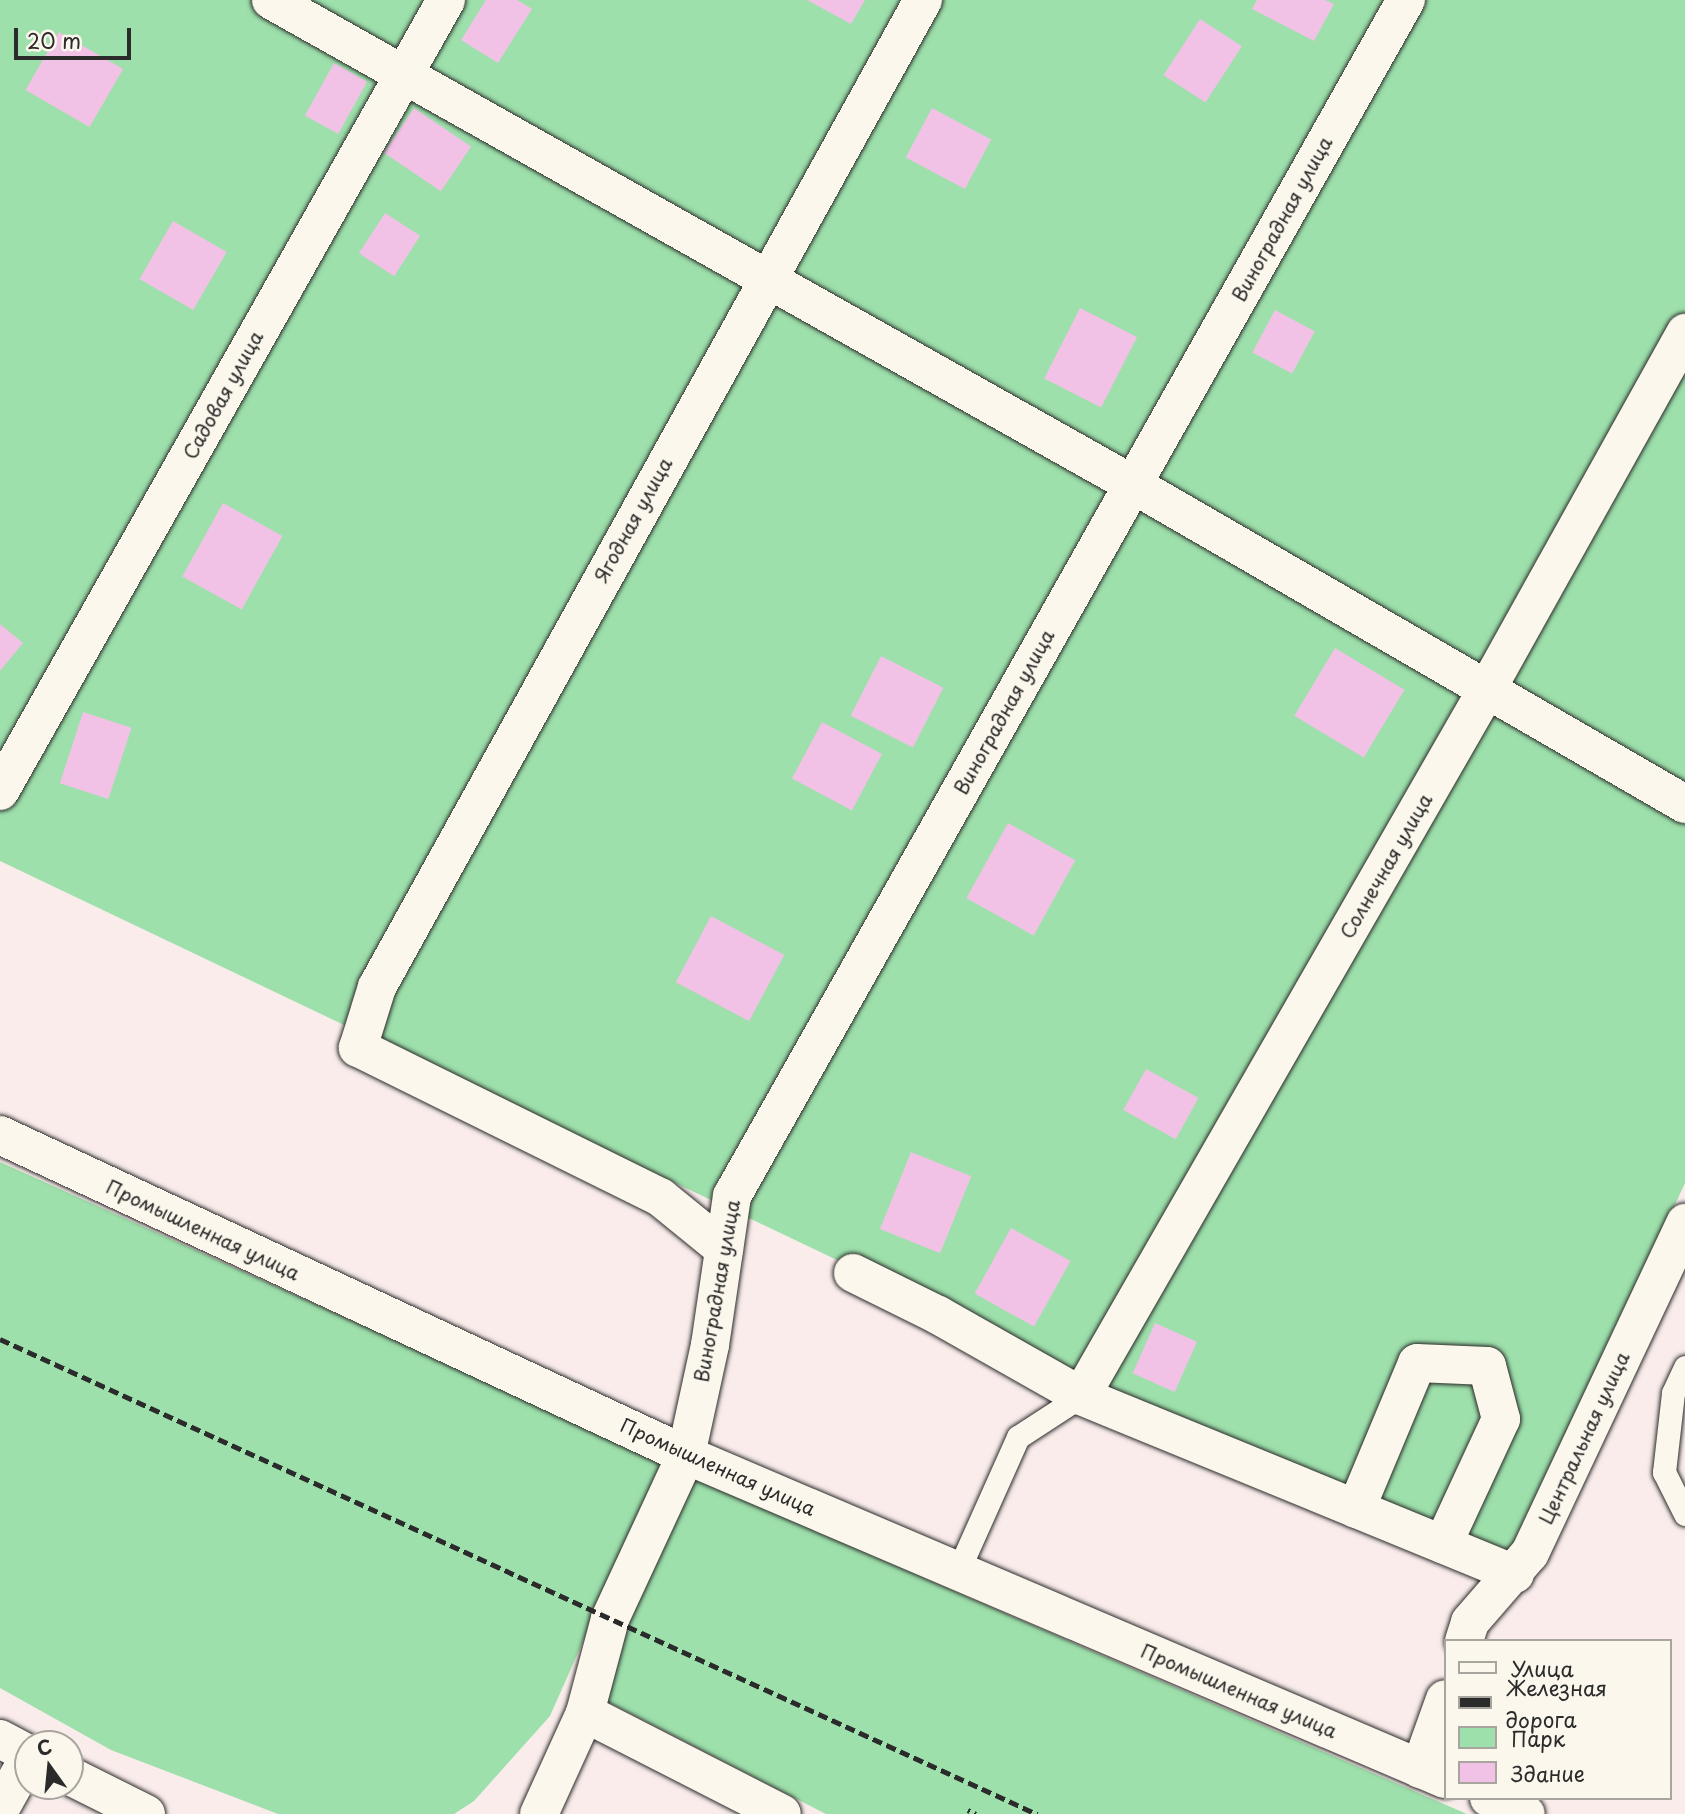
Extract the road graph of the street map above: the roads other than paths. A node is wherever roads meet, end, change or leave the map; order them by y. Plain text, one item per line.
1 (271, 0) edge
2 (446, 0) edge
3 (923, 0) edge
4 (1406, 0) edge
5 (404, 74) junction
6 (766, 280) junction
7 (1685, 333) edge
8 (1132, 484) junction
9 (1486, 691) junction
10 (0, 791) edge
11 (1685, 804) edge
12 (0, 1135) edge
13 (1685, 1223) edge
14 (723, 1249) junction
15 (853, 1273) dead end
16 (1685, 1367) edge
17 (1081, 1396) junction
18 (686, 1455) junction
19 (1356, 1509) junction
20 (1685, 1514) edge
21 (1443, 1544) junction
22 (958, 1571) junction
23 (1515, 1574) junction
24 (1465, 1639) edge
25 (1444, 1705) edge
26 (585, 1713) junction
27 (1433, 1774) edge
28 (14, 1783) edge
29 (84, 1783) edge
30 (1494, 1800) edge
31 (0, 1809) edge
32 (146, 1814) edge
33 (539, 1814) edge
34 (782, 1814) edge
35 (1525, 1814) edge

1 - 5 street
2 - 5 street, Садовая улица
3 - 6 street, Ягодная улица
4 - 8 street, Виноградная улица
5 - 6 street
5 - 10 street, Садовая улица
6 - 8 street
6 - 14 street, Ягодная улица
7 - 9 street, Солнечная улица
8 - 9 street
8 - 14 street, Виноградная улица
9 - 11 street
9 - 17 street, Солнечная улица
12 - 18 street, Промышленная улица
13 - 23 street, Центральная улица
14 - 18 street, Виноградная улица
15 - 17 street
16 - 20 lane
17 - 19 street
17 - 22 lane
18 - 22 street, Промышленная улица
18 - 26 street, Виноградная улица
19 - 21 street
19 - 21 street
21 - 23 street
22 - 27 street, Промышленная улица
23 - 24 street, Центральная улица
25 - 27 street
26 - 33 street, Виноградная улица
26 - 34 street
28 - 31 street
29 - 32 street
30 - 35 street

